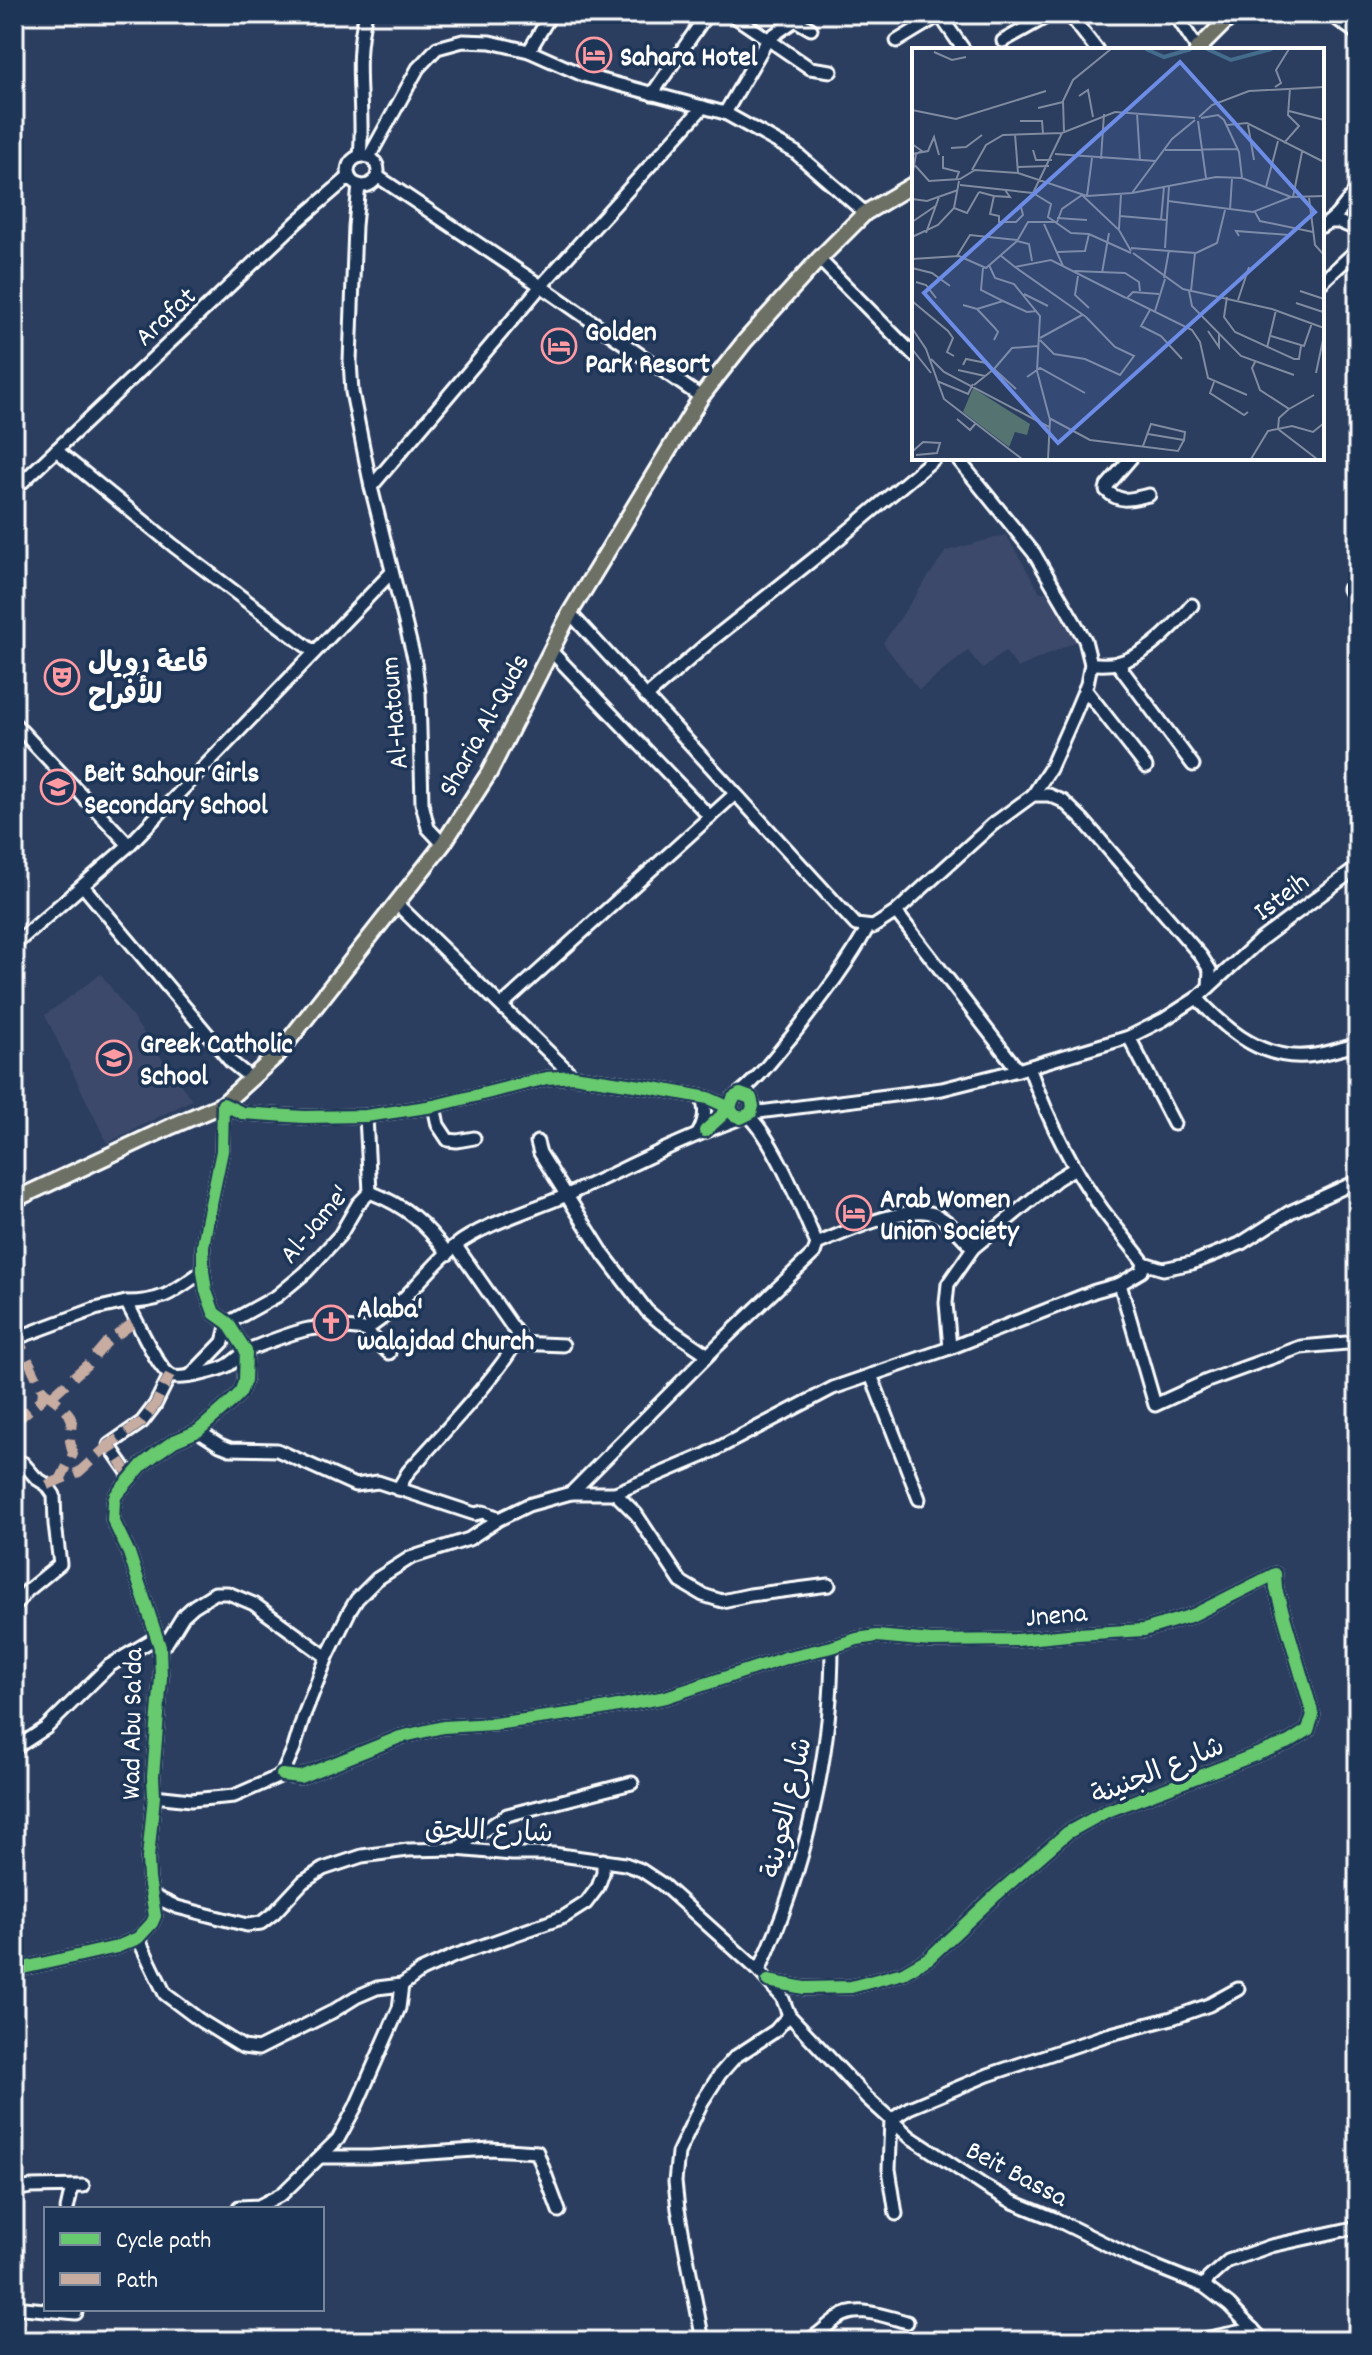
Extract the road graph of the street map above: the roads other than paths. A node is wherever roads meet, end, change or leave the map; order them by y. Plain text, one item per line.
1 (366, 14) edge
2 (551, 14) edge
3 (707, 14) edge
4 (731, 14) edge
5 (939, 14) edge
6 (1051, 14) edge
7 (1069, 14) edge
8 (1175, 14) edge
9 (1233, 14) edge
10 (1330, 14) edge
11 (811, 29) dead end
12 (1358, 34) edge
13 (768, 39) junction
14 (897, 41) dead end
15 (1003, 41) dead end
16 (963, 48) edge
17 (1095, 48) edge
18 (1197, 48) edge
19 (1200, 48) edge
20 (529, 51) junction
21 (831, 71) dead end
22 (652, 94) junction
23 (703, 107) junction
24 (725, 113) junction
25 (365, 157) junction
26 (377, 176) junction
27 (354, 181) junction
28 (912, 185) edge
29 (1358, 190) edge
30 (865, 213) junction
31 (1326, 224) edge
32 (1358, 230) edge
33 (1358, 249) edge
34 (819, 259) junction
35 (1324, 280) edge
36 (541, 286) junction
37 (912, 353) edge
38 (701, 397) junction
39 (56, 450) junction
40 (933, 460) edge
41 (959, 460) edge
42 (1129, 460) edge
43 (371, 487) junction
44 (14, 490) edge
45 (1149, 495) dead end
46 (391, 573) junction
47 (1349, 589) dead end
48 (1192, 605) dead end
49 (1358, 606) edge
50 (570, 613) junction
51 (551, 651) junction
52 (314, 652) junction
53 (1117, 663) junction
54 (1091, 664) junction
55 (1085, 689) junction
56 (646, 697) junction
57 (14, 723) edge
58 (1193, 765) dead end
59 (1146, 767) dead end
60 (735, 794) junction
61 (1033, 795) junction
62 (710, 817) junction
63 (443, 844) junction
64 (129, 845) junction
65 (1358, 867) edge
66 (83, 886) junction
67 (397, 904) junction
68 (896, 912) junction
69 (868, 927) junction
70 (14, 945) edge
71 (1201, 956) junction
72 (1233, 963) junction
73 (1209, 987) junction
74 (1197, 998) junction
75 (502, 1005) junction
76 (1129, 1037) junction
77 (1358, 1045) edge
78 (550, 1053) junction
79 (1024, 1068) junction
80 (764, 1070) junction
81 (573, 1076) junction
82 (547, 1078) junction
83 (252, 1079) junction
84 (737, 1096) junction
85 (704, 1098) junction
86 (751, 1098) junction
87 (223, 1104) junction
88 (434, 1106) junction
89 (730, 1108) junction
90 (747, 1115) junction
91 (366, 1116) junction
92 (1174, 1124) dead end
93 (702, 1132) junction
94 (474, 1138) dead end
95 (537, 1142) dead end
96 (1075, 1168) junction
97 (1358, 1181) edge
98 (370, 1192) junction
99 (566, 1195) junction
100 (14, 1200) edge
101 (817, 1244) junction
102 (973, 1248) junction
103 (452, 1250) junction
104 (1144, 1263) junction
105 (203, 1271) junction
106 (1120, 1284) junction
107 (126, 1302) junction
108 (228, 1323) junction
109 (365, 1330) junction
110 (14, 1339) edge
111 (1358, 1342) edge
112 (517, 1343) junction
113 (563, 1345) dead end
114 (956, 1347) junction
115 (246, 1351) junction
116 (389, 1353) dead end
117 (708, 1355) junction
118 (170, 1375) junction
119 (871, 1375) junction
120 (190, 1377) junction
121 (198, 1431) junction
122 (14, 1468) edge
123 (131, 1477) junction
124 (398, 1489) junction
125 (571, 1493) junction
126 (615, 1493) junction
127 (919, 1499) dead end
128 (484, 1517) junction
129 (829, 1585) dead end
130 (14, 1607) edge
131 (158, 1642) junction
132 (832, 1647) junction
133 (327, 1657) junction
134 (14, 1749) edge
135 (282, 1775) junction
136 (632, 1783) dead end
137 (154, 1796) junction
138 (456, 1849) junction
139 (603, 1860) junction
140 (153, 1896) junction
141 (138, 1938) junction
142 (759, 1971) junction
143 (14, 1972) edge
144 (768, 1981) junction
145 (402, 1985) junction
146 (1238, 1989) dead end
147 (789, 2015) junction
148 (891, 2120) junction
149 (322, 2157) junction
150 (14, 2190) edge
151 (68, 2207) edge
152 (239, 2207) edge
153 (559, 2211) dead end
154 (896, 2214) dead end
155 (1358, 2227) edge
156 (1204, 2286) junction
157 (14, 2307) edge
158 (44, 2310) edge
159 (55, 2311) edge
160 (76, 2313) dead end
161 (907, 2322) dead end
162 (1253, 2329) junction
163 (703, 2341) edge
164 (807, 2341) edge
165 (1194, 2341) edge
166 (1264, 2341) edge

1 - 25 street
2 - 20 street
3 - 22 street
4 - 13 street
5 - 14 street
5 - 16 street
6 - 15 street
7 - 17 street
8 - 18 street
9 - 19 main road
10 - 12 street
11 - 13 street
13 - 21 street
13 - 24 street
20 - 22 street
20 - 25 street
22 - 23 street
23 - 24 street
23 - 36 street
24 - 30 street
25 - 26 street
25 - 27 street
26 - 27 street
26 - 36 street
27 - 39 street, Arafat
27 - 43 street, Al-Hatoum
28 - 30 main road, Sharia Al-Quds
29 - 31 street
30 - 34 main road, Sharia Al-Quds
31 - 32 street
33 - 35 street
34 - 37 street
34 - 38 main road, Sharia Al-Quds
36 - 38 street
36 - 43 street
38 - 50 main road, Sharia Al-Quds
39 - 44 street, Arafat
39 - 52 street
40 - 56 street
41 - 54 street
42 - 45 street
43 - 46 street, Al-Hatoum
46 - 52 street
46 - 63 street, Al-Hatoum
47 - 49 street
48 - 53 street
50 - 51 main road, Sharia Al-Quds
50 - 56 street
51 - 62 street
51 - 63 main road, Sharia Al-Quds
52 - 64 street
53 - 54 street
53 - 58 street
54 - 55 street
55 - 59 street
55 - 61 street
56 - 60 street
57 - 64 street
60 - 62 street
60 - 69 street
61 - 68 street
61 - 71 street
62 - 75 street
63 - 67 main road, Sharia Al-Quds
64 - 66 street
65 - 72 street, Isteih
66 - 70 street
66 - 83 street
67 - 75 street
67 - 83 main road, Sharia Al-Quds
68 - 69 street
68 - 79 street
69 - 80 street
71 - 72 street
71 - 73 street
72 - 73 street, Isteih
73 - 74 street, Isteih
74 - 76 street, Isteih
74 - 77 street
75 - 78 street
76 - 79 street, Isteih
76 - 92 street
78 - 81 street
78 - 82 street
79 - 90 street, Isteih
79 - 96 street
80 - 84 street
80 - 86 street
81 - 82 street
81 - 85 street
82 - 88 street
83 - 87 main road, Sharia Al-Quds
84 - 85 street
84 - 86 street
84 - 89 street
85 - 89 street
85 - 93 street
86 - 90 street
87 - 91 street
87 - 100 main road, Sharia Al-Quds
87 - 105 street
88 - 91 street
88 - 94 street
89 - 90 street
89 - 93 street
90 - 93 street, Isteih
90 - 101 street
91 - 98 street
93 - 99 street
95 - 99 street
96 - 102 street
96 - 104 street
97 - 104 street
98 - 103 street
98 - 108 street, Al-Jame'
99 - 103 street
99 - 117 street
101 - 102 street
101 - 117 street
102 - 114 street
103 - 109 street
103 - 112 street
104 - 106 street
105 - 107 street
105 - 108 street
106 - 111 street
106 - 114 street
107 - 110 street
107 - 118 street
108 - 115 street
108 - 120 street
109 - 115 street
109 - 116 street
112 - 113 street
112 - 124 street
114 - 119 street
115 - 120 street
115 - 121 street, Wad Abu Sa'da
117 - 125 street
118 - 120 street
118 - 123 street
119 - 126 street
119 - 127 street
121 - 123 street, Wad Abu Sa'da
121 - 124 street
122 - 130 street
123 - 131 street, Wad Abu Sa'da
124 - 128 street
125 - 126 street
125 - 128 street
126 - 129 street
128 - 133 street
131 - 133 street
131 - 134 street
131 - 137 street, Wad Abu Sa'da
132 - 135 street
132 - 142 street, شارع العوينة
132 - 144 street, شارع الجنينة
133 - 135 street
135 - 137 street
136 - 138 street
137 - 140 street, Wad Abu Sa'da
138 - 139 street, شارع اللحق
138 - 140 street, شارع اللحق
139 - 142 street, شارع اللحق
139 - 145 street
140 - 141 street
141 - 143 street
141 - 145 street
142 - 144 street, شارع اللحق
144 - 147 street, شارع اللحق
145 - 149 street
146 - 148 street
147 - 148 street, Beit Bassa
147 - 163 street
148 - 154 street
148 - 156 street, Beit Bassa
149 - 152 street
149 - 153 street
150 - 151 street
155 - 156 street
156 - 162 street, Beit Bassa
157 - 158 street
159 - 160 street
161 - 164 street
162 - 165 street
162 - 166 street, Beit Bassa

